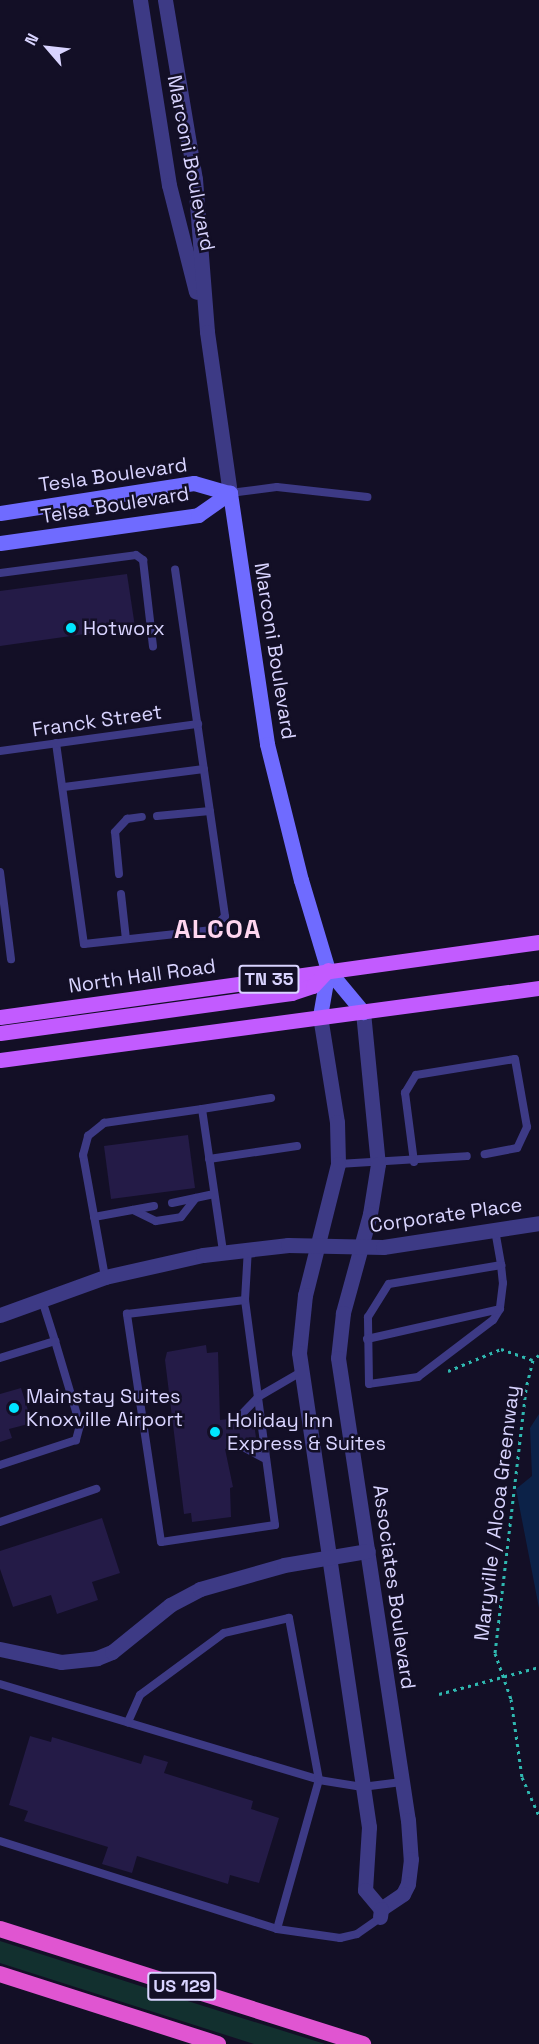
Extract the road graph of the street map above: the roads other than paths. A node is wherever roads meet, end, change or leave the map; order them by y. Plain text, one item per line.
1 (140, 0) edge
2 (165, 0) edge
3 (207, 332) junction
4 (230, 493) junction
5 (367, 497) dead end
6 (0, 513) edge
7 (0, 543) edge
8 (175, 570) dead end
9 (0, 573) edge
10 (153, 646) dead end
11 (198, 724) junction
12 (56, 743) junction
13 (0, 751) edge
14 (204, 769) junction
15 (64, 787) junction
16 (210, 811) junction
17 (157, 816) dead end
18 (142, 817) dead end
19 (0, 872) edge
20 (119, 874) dead end
21 (122, 894) dead end
22 (126, 939) junction
23 (539, 942) edge
24 (11, 958) dead end
25 (328, 970) junction
26 (539, 988) edge
27 (363, 1012) junction
28 (320, 1016) junction
29 (0, 1017) edge
30 (0, 1034) edge
31 (0, 1060) edge
32 (271, 1098) dead end
33 (202, 1109) junction
34 (297, 1146) dead end
35 (485, 1154) dead end
36 (467, 1156) dead end
37 (209, 1159) junction
38 (414, 1162) junction
39 (338, 1164) junction
40 (378, 1164) junction
41 (214, 1194) junction
42 (196, 1198) junction
43 (172, 1203) dead end
44 (154, 1206) dead end
45 (134, 1210) junction
46 (94, 1217) junction
47 (539, 1223) edge
48 (495, 1230) junction
49 (320, 1246) junction
50 (248, 1248) junction
51 (360, 1249) junction
52 (223, 1252) junction
53 (501, 1265) junction
54 (105, 1277) junction
55 (42, 1300) junction
56 (245, 1300) junction
57 (500, 1310) junction
58 (0, 1315) edge
59 (367, 1339) junction
60 (55, 1341) junction
61 (0, 1358) edge
62 (301, 1372) junction
63 (258, 1397) junction
64 (239, 1417) dead end
65 (243, 1447) dead end
66 (266, 1459) junction
67 (0, 1465) edge
68 (96, 1489) dead end
69 (0, 1522) edge
70 (368, 1551) junction
71 (328, 1557) junction
72 (0, 1649) edge
73 (1, 1686) edge
74 (128, 1722) junction
75 (319, 1780) junction
76 (402, 1782) junction
77 (362, 1787) junction
78 (0, 1841) edge
79 (380, 1913) junction
80 (0, 1929) edge
81 (277, 1929) junction
82 (0, 1974) edge
83 (218, 2044) edge
84 (363, 2044) edge

1 - 3 street, Marconi Boulevard
2 - 3 street, Marconi Boulevard
3 - 4 street, Marconi Boulevard
4 - 5 lane
4 - 6 main road, Tesla Boulevard
4 - 7 main road, Telsa Boulevard
4 - 25 main road, Marconi Boulevard
8 - 11 lane
9 - 10 lane
11 - 12 lane, Franck Street
11 - 14 lane
12 - 13 lane, Franck Street
12 - 15 lane
14 - 15 lane
14 - 16 lane
15 - 22 lane
16 - 17 lane
16 - 22 lane
18 - 20 lane
19 - 24 lane
21 - 22 lane
23 - 25 main road, North Hall Road / TN 35
25 - 27 main road, Marconi Boulevard
25 - 28 main road, Marconi Boulevard
25 - 29 main road, North Hall Road / TN 35
25 - 30 main road
26 - 27 main road, TN 35
27 - 28 main road, TN 35
27 - 40 street, Associates Boulevard
28 - 31 main road, TN 35
28 - 39 street
32 - 33 lane
33 - 37 lane
33 - 46 lane
34 - 37 lane
35 - 38 lane
36 - 38 lane
37 - 41 lane
38 - 40 lane
39 - 40 lane
39 - 49 street
40 - 51 street, Associates Boulevard
41 - 42 lane
41 - 52 lane
42 - 43 lane
42 - 45 lane
44 - 45 lane
45 - 46 lane
46 - 54 lane
47 - 48 street, Corporate Place
48 - 51 street, Corporate Place
48 - 53 lane
49 - 50 street, Corporate Place
49 - 51 street, Corporate Place
49 - 62 street
50 - 52 street, Corporate Place
50 - 56 lane
51 - 70 street, Associates Boulevard
52 - 54 street, Corporate Place
53 - 57 lane
53 - 59 lane
54 - 55 street, Corporate Place
55 - 58 street, Corporate Place
55 - 60 lane
56 - 63 lane
56 - 66 lane
57 - 59 lane
57 - 59 lane
60 - 61 lane
60 - 67 lane
62 - 63 lane
62 - 71 street
63 - 64 lane
63 - 66 lane
65 - 66 lane
68 - 69 lane
70 - 71 street
70 - 76 street, Associates Boulevard
71 - 72 street
71 - 77 street
73 - 74 lane
74 - 75 lane
74 - 75 lane
75 - 77 lane
75 - 81 lane
76 - 77 lane
76 - 79 street, Associates Boulevard
77 - 79 street
78 - 81 lane
79 - 81 lane
80 - 84 highway, US 129
82 - 83 highway, US 129

